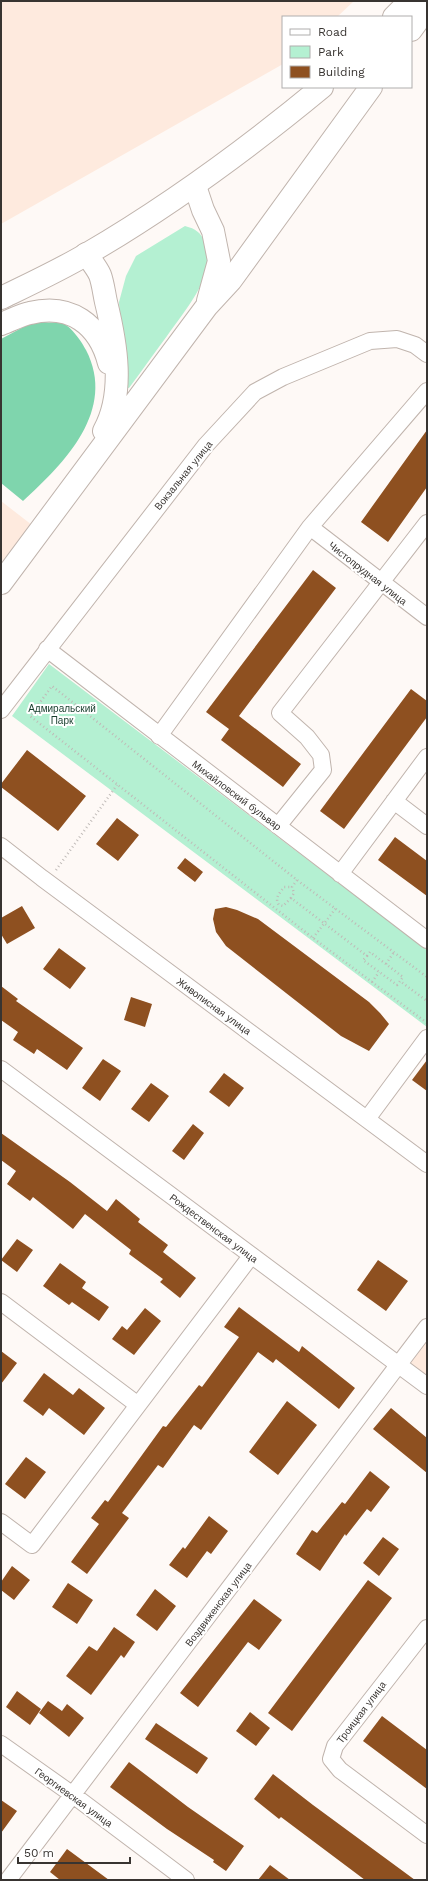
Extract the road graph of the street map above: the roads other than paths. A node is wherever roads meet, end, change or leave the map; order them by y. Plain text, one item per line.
1 (410, 1) edge
2 (427, 8) edge
3 (395, 16) edge
4 (412, 29) edge
5 (321, 88) edge
6 (369, 88) edge
7 (195, 186) junction
8 (86, 254) junction
9 (1, 298) edge
10 (207, 306) junction
11 (1, 324) edge
12 (427, 354) edge
13 (427, 391) edge
14 (116, 392) junction
15 (81, 474) junction
16 (427, 523) edge
17 (310, 527) junction
18 (1, 583) edge
19 (380, 583) junction
20 (427, 617) edge
21 (47, 649) junction
22 (1, 710) edge
23 (159, 736) junction
24 (427, 757) edge
25 (394, 801) junction
26 (278, 826) junction
27 (427, 826) edge
28 (1, 846) edge
29 (340, 874) junction
30 (427, 940) edge
31 (427, 1038) edge
32 (1, 1069) edge
33 (367, 1119) junction
34 (427, 1164) edge
35 (251, 1256) junction
36 (1, 1302) edge
37 (427, 1327) edge
38 (398, 1365) junction
39 (427, 1386) edge
40 (138, 1405) junction
41 (1, 1522) edge
42 (427, 1628) edge
43 (1, 1744) edge
44 (73, 1795) junction
45 (427, 1835) edge
46 (8, 1880) edge
47 (186, 1880) edge

1 - 3 main road
2 - 4 main road
5 - 7 main road
6 - 10 main road
7 - 8 main road
7 - 10 main road
8 - 9 main road
8 - 14 main road
10 - 15 main road
11 - 14 main road
12 - 21 street, Вокзальная улица
13 - 17 street
14 - 15 main road
15 - 18 main road
16 - 19 street
17 - 19 street, Чистопрудная улица
17 - 23 street
19 - 20 street, Чистопрудная улица
19 - 26 street
21 - 22 street, Вокзальная улица
21 - 23 street, Михайловский бульвар
23 - 26 street, Михайловский бульвар
24 - 25 street
25 - 27 street
25 - 29 street
26 - 29 street, Михайловский бульвар
28 - 33 street, Живописная улица
29 - 30 street, Михайловский бульвар
31 - 33 street
32 - 35 street, Рождественская улица
33 - 34 street, Живописная улица
35 - 38 street, Рождественская улица
35 - 40 street
36 - 40 street
37 - 38 street, Воздвиженская улица
38 - 39 street, Рождественская улица
38 - 44 street, Воздвиженская улица
40 - 41 street
42 - 45 street, Троицкая улица
43 - 44 street, Георгиевская улица
44 - 46 street, Воздвиженская улица
44 - 47 street, Георгиевская улица

